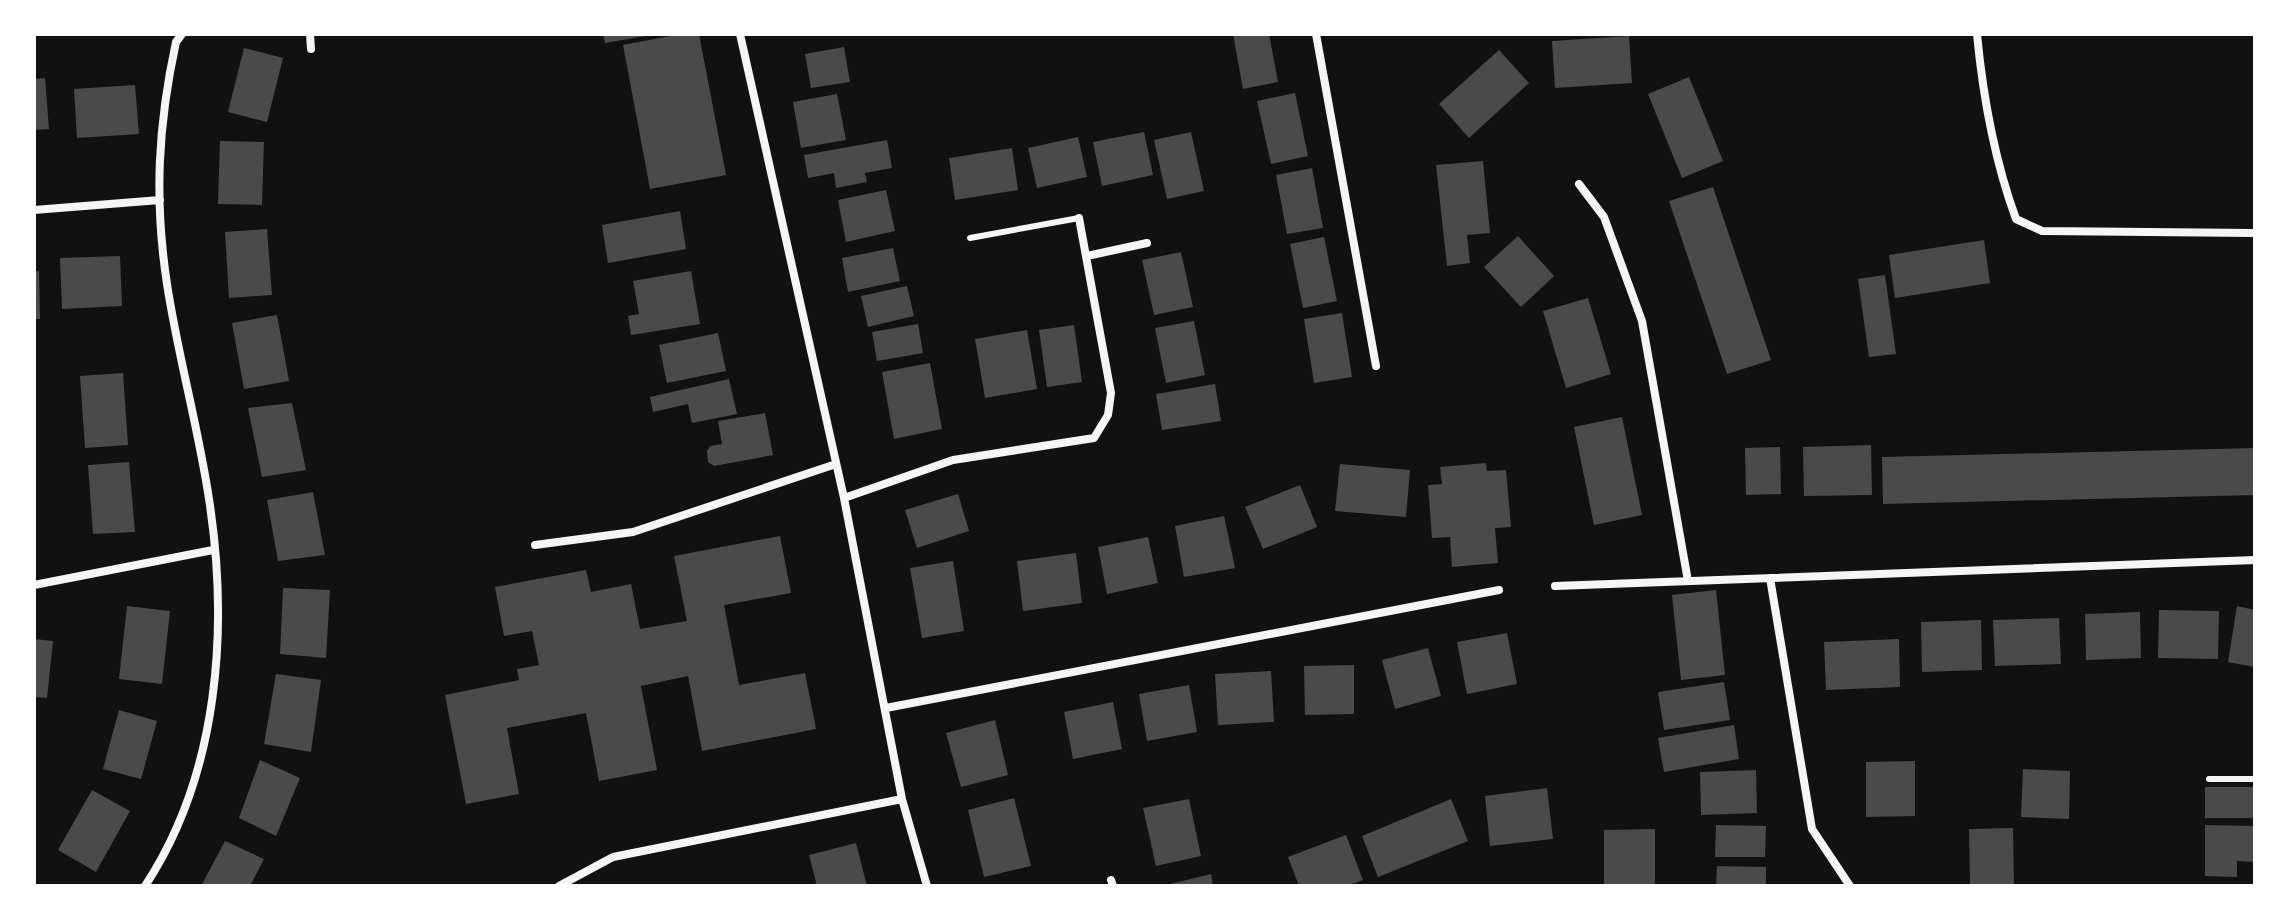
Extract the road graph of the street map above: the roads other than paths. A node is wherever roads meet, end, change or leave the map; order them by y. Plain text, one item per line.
1 (182, 34) edge
2 (310, 34) edge
3 (740, 34) edge
4 (1316, 34) edge
5 (1977, 34) edge
6 (311, 49) dead end
7 (1579, 184) dead end
8 (160, 200) junction
9 (34, 210) edge
10 (1079, 218) joint
11 (2254, 233) edge
12 (970, 238) dead end
13 (1147, 243) dead end
14 (1087, 256) junction
15 (1376, 366) dead end
16 (836, 464) junction
17 (844, 498) junction
18 (535, 545) dead end
19 (213, 550) junction
20 (2255, 560) edge
21 (1770, 578) junction
22 (1688, 581) junction
23 (34, 585) edge
24 (1555, 586) dead end
25 (1499, 590) dead end
26 (886, 708) junction
27 (2209, 779) dead end
28 (2255, 779) edge
29 (902, 799) junction
30 (145, 886) edge
31 (559, 886) edge
32 (927, 886) edge
33 (1850, 886) edge

1 - 8 street
2 - 6 street
3 - 16 street
4 - 15 street
5 - 11 street
7 - 22 street
8 - 9 street
8 - 19 street
10 - 12 lane
10 - 14 street
13 - 14 street
14 - 17 street
16 - 17 street
16 - 18 street
17 - 26 street
19 - 23 street
19 - 30 street
20 - 21 street
21 - 22 street
21 - 33 street
22 - 24 street
25 - 26 street
26 - 29 street
27 - 28 lane
29 - 31 street
29 - 32 street

